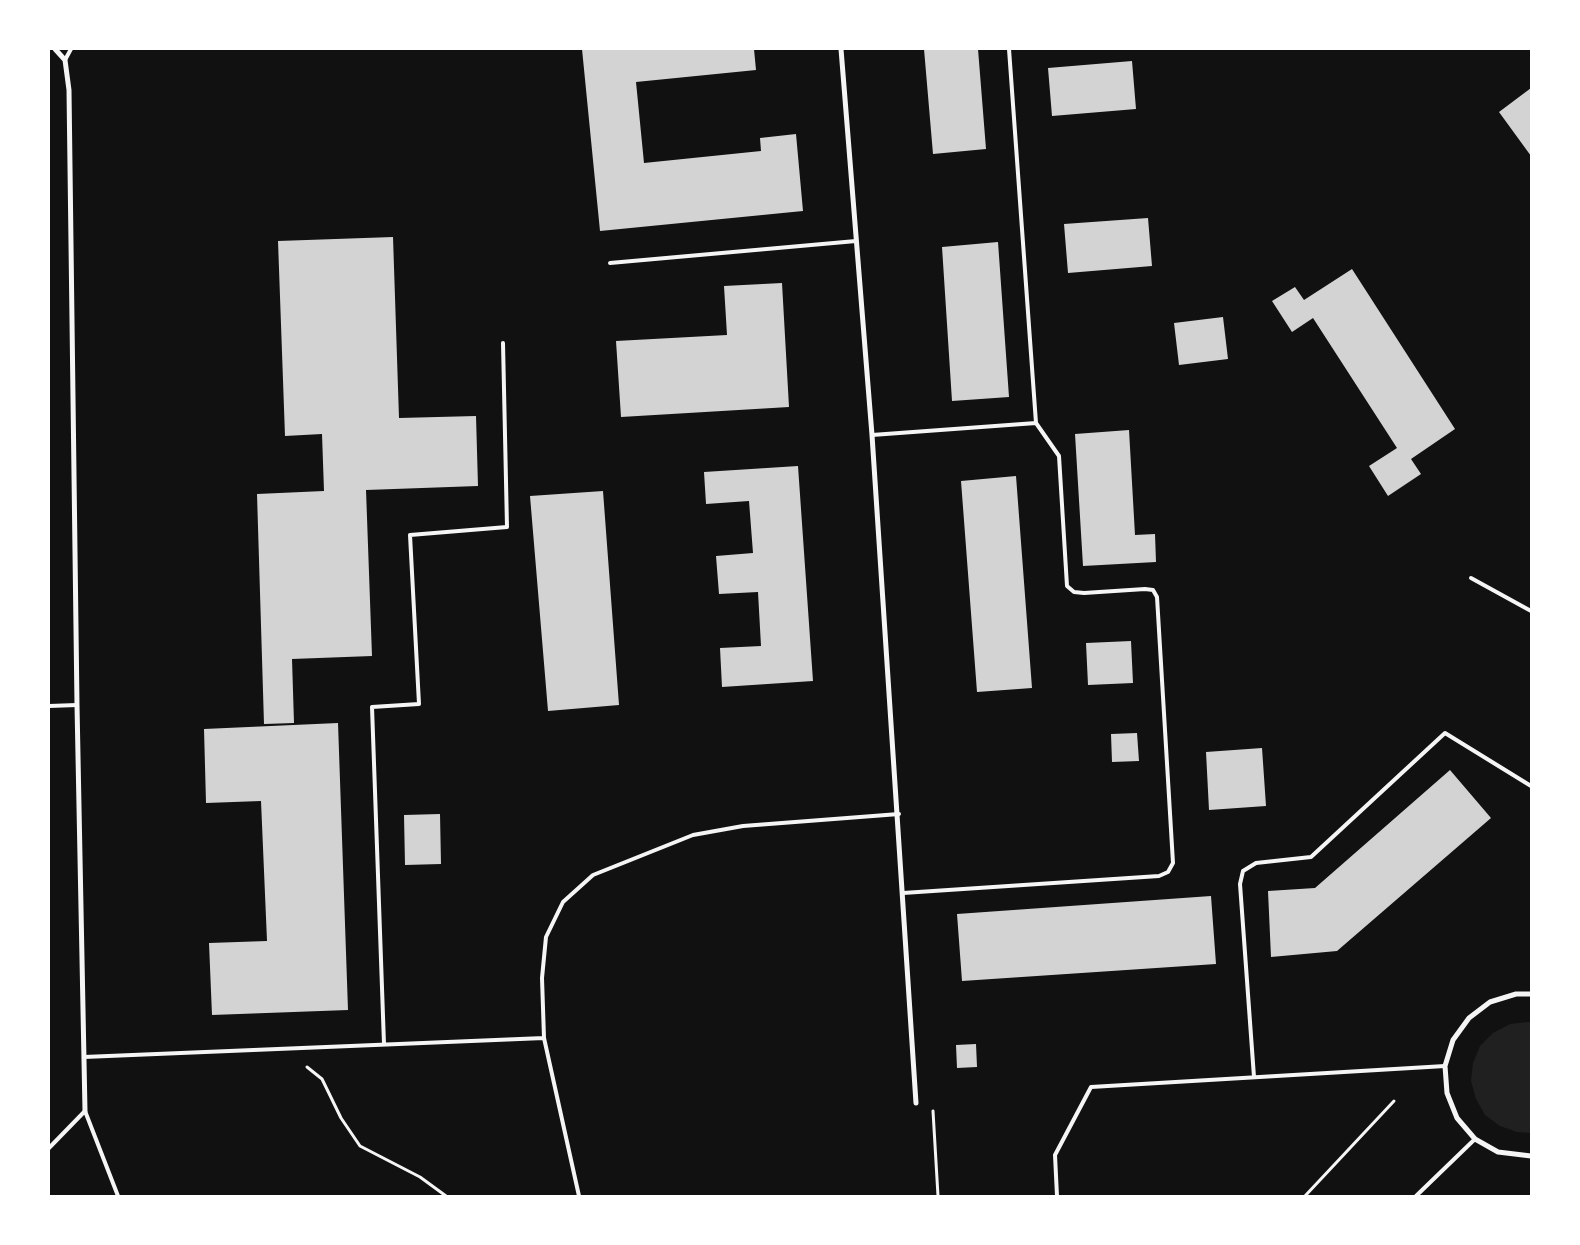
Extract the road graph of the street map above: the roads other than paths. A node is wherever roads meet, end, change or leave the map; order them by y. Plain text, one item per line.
1 (55, 49) edge
2 (71, 49) edge
3 (841, 49) edge
4 (1009, 49) edge
5 (65, 60) junction
6 (856, 242) junction
7 (610, 263) dead end
8 (503, 343) dead end
9 (1036, 422) junction
10 (872, 435) junction
11 (1471, 578) dead end
12 (1531, 611) edge
13 (77, 705) junction
14 (49, 706) edge
15 (1531, 786) edge
16 (899, 814) junction
17 (903, 892) junction
18 (1531, 994) edge
19 (544, 1038) junction
20 (384, 1044) junction
21 (84, 1058) junction
22 (1446, 1066) junction
23 (1254, 1077) junction
24 (916, 1103) dead end
25 (85, 1111) junction
26 (1475, 1139) junction
27 (49, 1148) edge
28 (1531, 1156) edge
29 (118, 1196) edge
30 (579, 1196) edge
31 (1057, 1196) edge
32 (1416, 1196) edge

1 - 5 street
2 - 5 lane
3 - 6 street
4 - 9 lane
5 - 13 street
6 - 7 lane
6 - 10 street
8 - 20 lane
9 - 10 lane
9 - 17 lane
10 - 16 street
11 - 12 lane
13 - 14 lane
13 - 21 street
15 - 23 lane
16 - 17 street
16 - 19 lane
17 - 24 street
18 - 22 street
19 - 20 lane
19 - 30 lane
20 - 21 lane
21 - 25 street
22 - 23 lane
22 - 26 street
23 - 31 lane
25 - 27 lane
25 - 29 lane
26 - 28 street
26 - 32 lane

